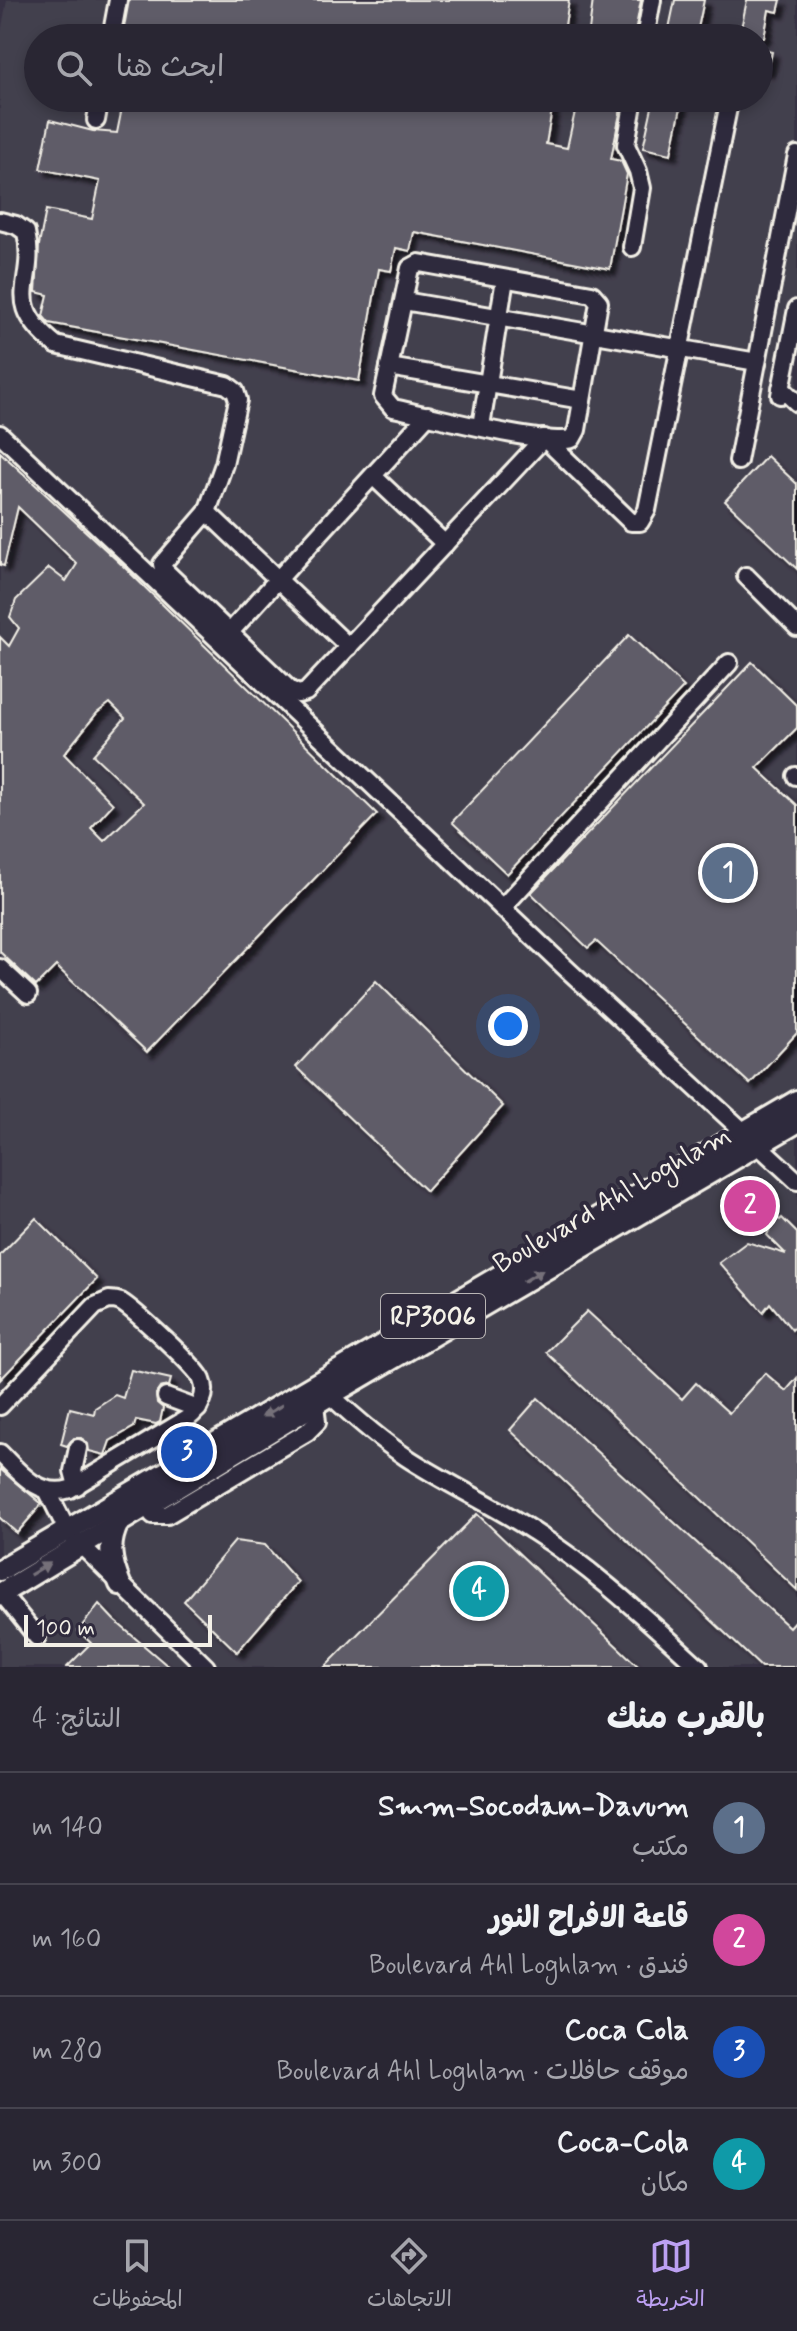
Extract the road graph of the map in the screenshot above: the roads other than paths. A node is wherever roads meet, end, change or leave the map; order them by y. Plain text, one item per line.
1 (118, 0) edge
2 (652, 0) edge
3 (114, 24) edge
4 (648, 24) edge
5 (97, 112) edge
6 (632, 112) edge
7 (727, 112) edge
8 (96, 120) dead end
9 (797, 155) edge
10 (0, 221) edge
11 (632, 247) dead end
12 (505, 279) junction
13 (404, 301) junction
14 (797, 309) edge
15 (500, 318) junction
16 (594, 334) junction
17 (679, 349) junction
18 (757, 362) junction
19 (389, 367) junction
20 (488, 384) junction
21 (582, 400) junction
22 (797, 403) edge
23 (428, 415) junction
24 (481, 426) junction
25 (0, 434) edge
26 (544, 438) junction
27 (738, 461) dead end
28 (373, 476) junction
29 (207, 512) junction
30 (445, 544) junction
31 (746, 576) dead end
32 (279, 580) junction
33 (797, 627) edge
34 (230, 632) junction
35 (349, 647) junction
36 (729, 663) dead end
37 (502, 908) junction
38 (0, 968) edge
39 (28, 994) dead end
40 (797, 1101) edge
41 (797, 1122) edge
42 (751, 1138) junction
43 (797, 1181) edge
44 (322, 1394) junction
45 (166, 1397) dead end
46 (0, 1406) edge
47 (198, 1409) junction
48 (78, 1448) dead end
49 (0, 1453) edge
50 (77, 1486) junction
51 (47, 1490) junction
52 (118, 1523) junction
53 (74, 1538) junction
54 (0, 1570) edge
55 (120, 1584) junction
56 (0, 1592) edge
57 (37, 1637) dead end
58 (206, 1667) edge
59 (699, 1667) edge

1 - 3 street
2 - 4 street
5 - 8 street
6 - 11 street
7 - 17 street
9 - 18 street
10 - 29 street
12 - 13 street
12 - 15 street
12 - 16 street
13 - 15 street
13 - 19 street
14 - 22 street
15 - 16 street
15 - 20 street
16 - 17 street
16 - 21 street
17 - 18 street
17 - 26 street
18 - 27 street
19 - 20 street
19 - 23 street
20 - 21 street
20 - 24 street
21 - 26 street
23 - 24 street
23 - 28 street
24 - 26 street
25 - 37 street
26 - 30 street
28 - 30 street
28 - 32 street
29 - 32 street
29 - 34 street
30 - 35 street
31 - 33 street
32 - 34 street
32 - 35 street
34 - 35 street
36 - 37 street
37 - 42 street
38 - 39 street
40 - 42 main road, Boulevard Ahl Loghlam / RP3006
41 - 42 main road, Boulevard Ahl Loghlam / RP3006
42 - 43 street
42 - 44 main road, Boulevard Ahl Loghlam / RP3006
44 - 52 main road, Boulevard Ahl Loghlam / RP3006
44 -> 53 main road, Boulevard Ahl Loghlam / RP3006
44 - 59 street
45 - 47 street
46 - 47 street
47 - 50 street
48 - 50 street
49 - 51 street
50 - 51 street
51 - 53 street
52 - 53 main road, Boulevard Ahl Loghlam / RP3006
52 - 55 main road
53 - 54 main road, Boulevard Ahl Loghlam / RP3006
53 - 55 street
56 -> 53 main road, Boulevard Ahl Loghlam / RP3006
55 - 58 street
56 - 57 street

